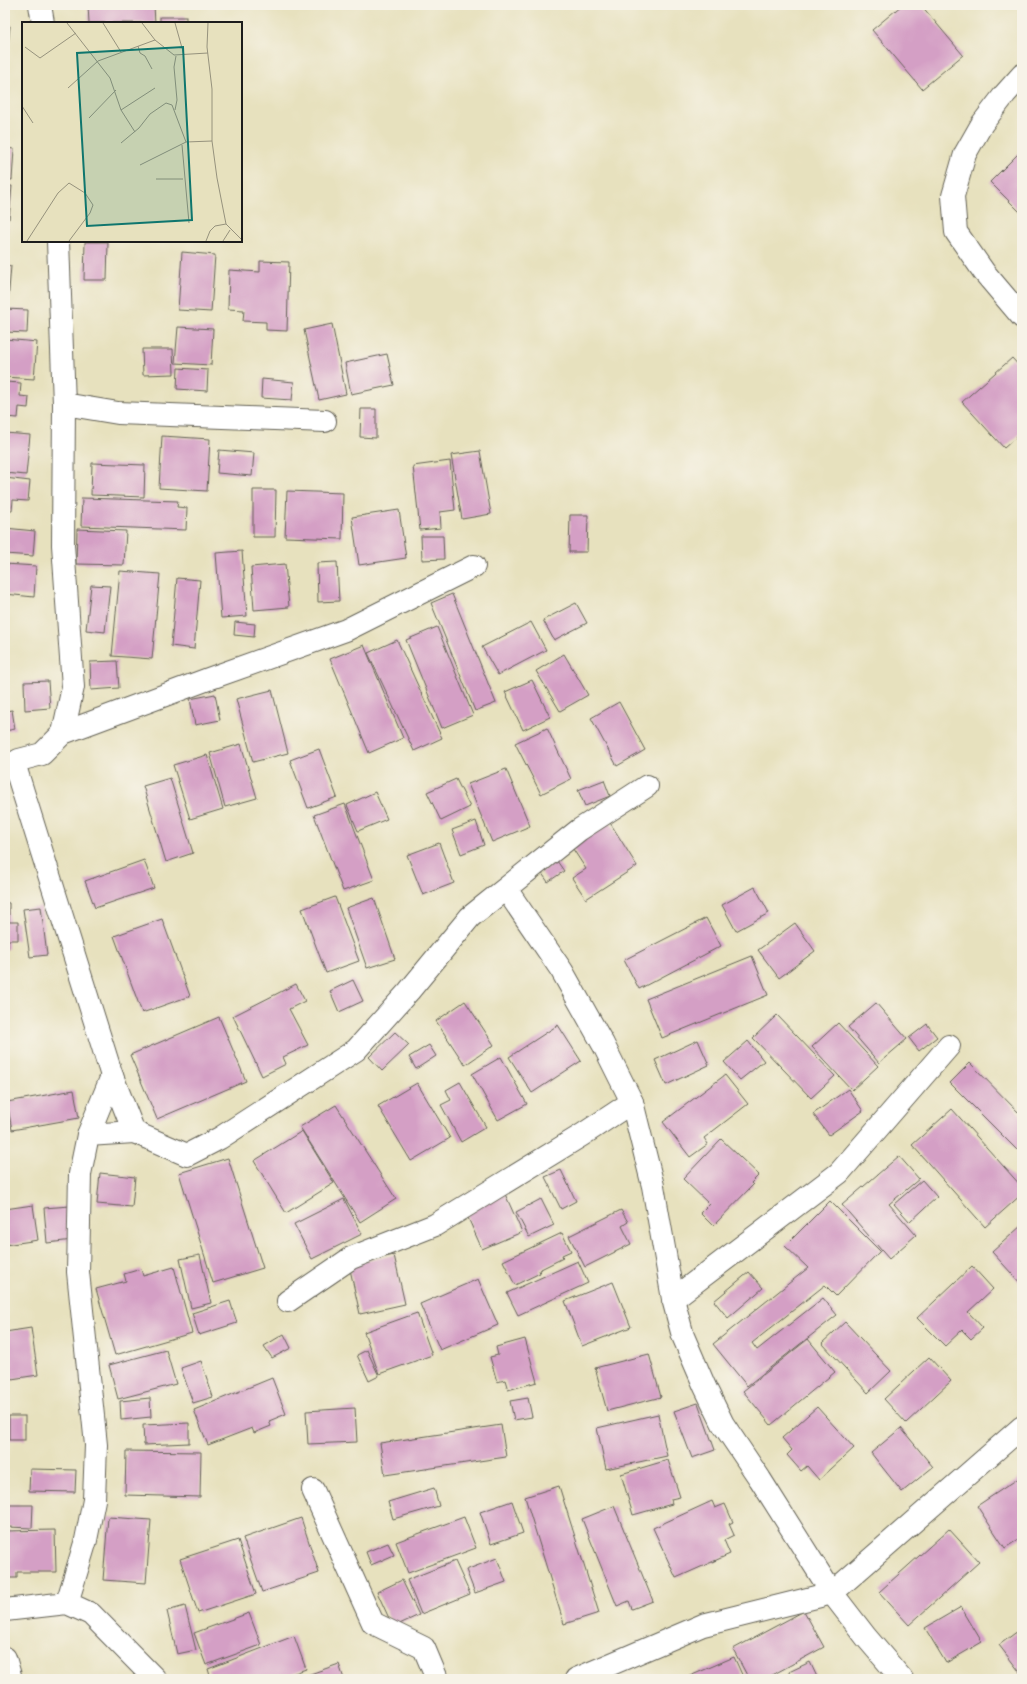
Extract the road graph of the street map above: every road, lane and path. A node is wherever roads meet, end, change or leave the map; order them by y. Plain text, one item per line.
1 (40, 5) edge
2 (43, 22) edge
3 (1022, 75) edge
4 (58, 242) edge
5 (1022, 317) edge
6 (64, 404) junction
7 (325, 421) dead end
8 (474, 566) dead end
9 (63, 733) junction
10 (9, 763) edge
11 (647, 786) dead end
12 (506, 889) junction
13 (949, 1046) dead end
14 (112, 1076) junction
15 (632, 1102) junction
16 (134, 1132) junction
17 (88, 1135) junction
18 (673, 1299) junction
19 (288, 1301) dead end
20 (1022, 1427) edge
21 (313, 1490) dead end
22 (832, 1593) junction
23 (67, 1603) junction
24 (5, 1610) edge
25 (5, 1658) edge
26 (602, 1674) edge
27 (11, 1679) edge
28 (155, 1679) edge
29 (437, 1679) edge
30 (576, 1679) edge
31 (902, 1679) edge

1 - 2 street
3 - 5 street
4 - 6 street
6 - 7 street
6 - 9 street
8 - 9 street
9 - 10 street
10 - 14 street
11 - 12 street
12 - 15 street
12 - 16 street
13 - 18 street
14 - 16 street
14 - 17 street
15 - 18 street
15 - 19 street
16 - 17 street
17 - 23 street
18 - 22 street
20 - 22 street
21 - 29 street
22 - 26 street
22 - 31 street
23 - 24 street
23 - 28 street
25 - 27 street
26 - 30 street

